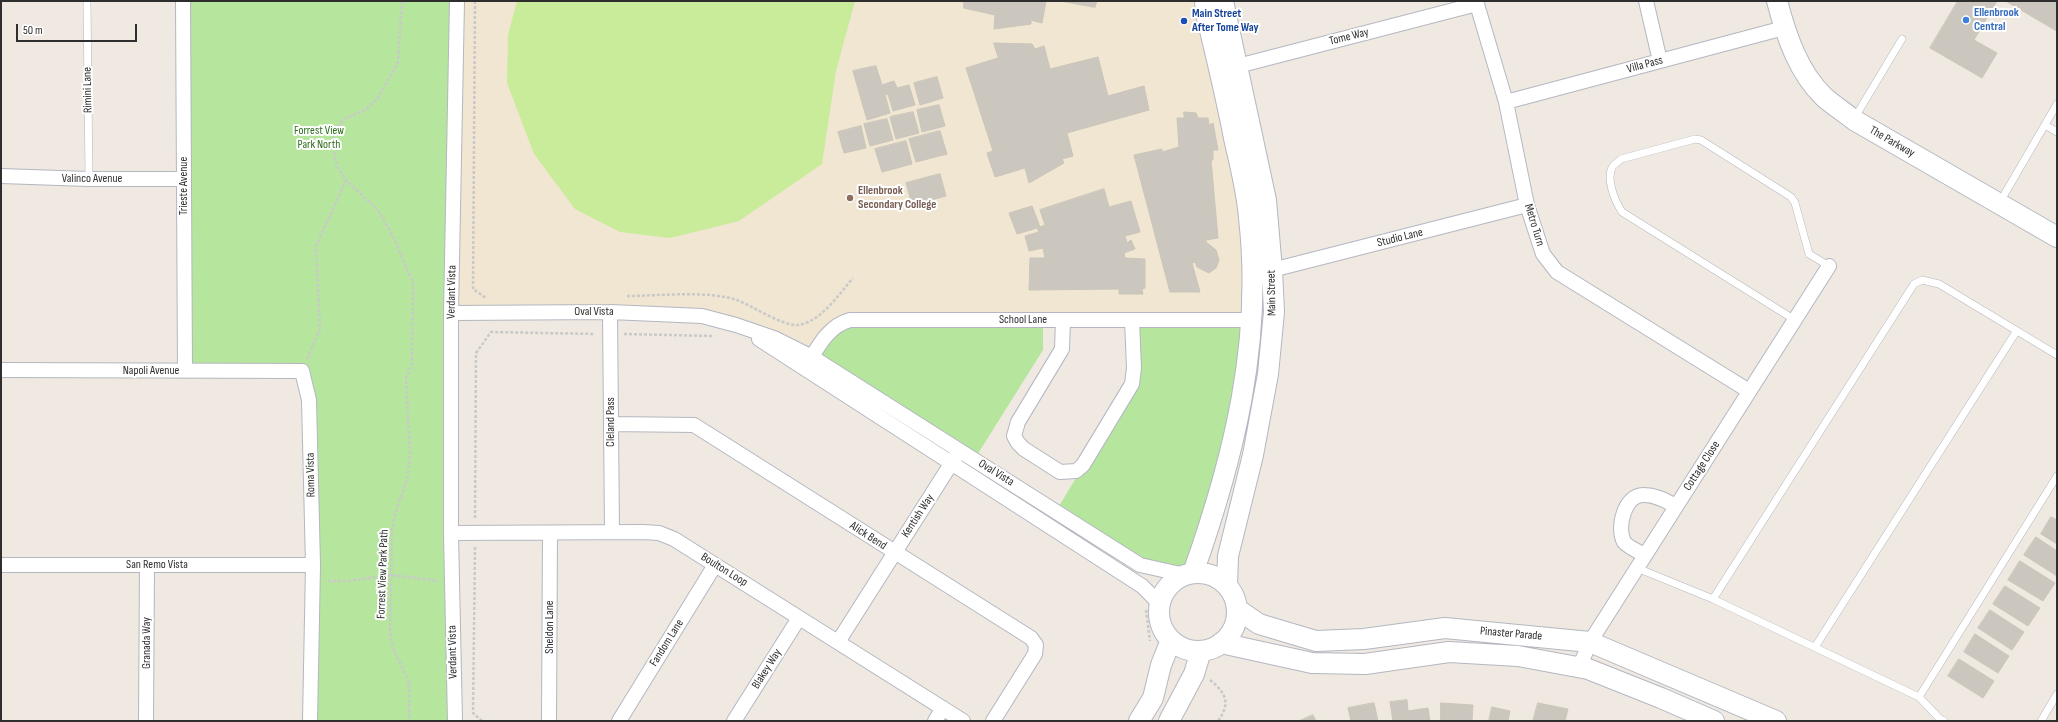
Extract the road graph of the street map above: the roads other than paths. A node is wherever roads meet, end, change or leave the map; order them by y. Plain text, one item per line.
1 (87, 1) edge
2 (183, 1) edge
3 (457, 1) edge
4 (1205, 1) edge
5 (1223, 1) edge
6 (1646, 1) edge
7 (1777, 1) edge
8 (1477, 3) edge
9 (1784, 28) junction
10 (1902, 39) dead end
11 (1660, 61) junction
12 (1228, 68) junction
13 (1506, 102) junction
14 (2057, 104) edge
15 (1854, 120) junction
16 (2045, 125) junction
17 (2057, 132) edge
18 (1, 176) edge
19 (89, 179) junction
20 (184, 179) junction
21 (1999, 204) junction
22 (1527, 205) junction
23 (2057, 237) edge
24 (1829, 266) joint
25 (1272, 270) junction
26 (610, 312) junction
27 (451, 313) junction
28 (1064, 320) junction
29 (1132, 320) junction
30 (1252, 320) junction
31 (1795, 320) junction
32 (2016, 332) junction
33 (2057, 355) edge
34 (808, 363) junction
35 (1, 370) edge
36 (185, 371) junction
37 (302, 371) joint
38 (1749, 392) junction
39 (611, 424) junction
40 (960, 451) junction
41 (952, 464) junction
42 (2057, 476) edge
43 (1676, 506) junction
44 (612, 531) junction
45 (550, 532) junction
46 (451, 533) junction
47 (894, 553) junction
48 (1645, 555) junction
49 (147, 565) junction
50 (313, 565) junction
51 (715, 565) junction
52 (1, 566) edge
53 (1637, 568) junction
54 (1189, 574) junction
55 (1227, 586) junction
56 (1713, 599) junction
57 (1160, 604) junction
58 (1237, 609) junction
59 (799, 618) junction
60 (1171, 640) junction
61 (838, 642) junction
62 (1590, 642) junction
63 (1221, 644) junction
64 (1815, 647) junction
65 (1201, 651) junction
66 (1579, 668) junction
67 (2057, 694) edge
68 (1919, 697) junction
69 (943, 708) junction
70 (146, 721) edge
71 (310, 721) edge
72 (455, 721) edge
73 (550, 721) edge
74 (619, 721) edge
75 (734, 721) edge
76 (935, 721) edge
77 (963, 721) edge
78 (993, 721) edge
79 (1139, 721) edge
80 (1169, 721) edge
81 (1714, 721) edge
82 (1776, 721) edge
83 (1944, 721) edge
84 (2040, 721) edge

1 - 19 lane, Rimini Lane
2 - 20 street, Trieste Avenue
3 - 27 street, Verdant Vista
4 - 12 main road, Main Street
5 - 12 main road, Main Street
6 - 11 street
7 - 9 main road, The Parkway
8 - 12 street, Tome Way
8 - 13 street, Metro Turn
9 - 11 street, Villa Pass
9 - 15 main road, The Parkway
10 - 15 lane
11 - 13 street, Villa Pass
12 - 25 main road, Main Street
12 - 30 main road, Main Street
13 - 22 street, Metro Turn
14 - 16 lane
15 - 21 main road, The Parkway
16 - 17 lane
16 - 21 lane
18 - 19 street, Valinco Avenue
19 - 20 street, Valinco Avenue
20 - 36 street, Trieste Avenue
21 - 23 main road, The Parkway
22 - 25 street, Studio Lane
22 - 38 street, Metro Turn
24 - 31 street, Cottage Close
24 - 31 lane
25 - 55 main road, Main Street
26 - 27 street, Oval Vista
26 - 34 street, Oval Vista
26 - 39 street, Cleland Pass
27 - 46 street, Verdant Vista
28 - 29 street, School Lane
28 - 29 street
28 - 34 street, School Lane
29 - 30 street, School Lane
30 - 54 main road, Main Street
31 - 38 street, Cottage Close
32 - 33 lane
32 - 56 lane
32 - 64 lane
34 - 40 street, Oval Vista
34 - 41 street, Oval Vista
35 - 36 street, Napoli Avenue
36 - 37 street, Napoli Avenue
37 - 50 street, Roma Vista
38 - 43 street, Cottage Close
39 - 44 street, Cleland Pass
39 - 47 street, Alick Bend
40 - 41 street, Kentish Way
40 - 54 street, Oval Vista
41 - 47 street, Kentish Way
41 - 57 street, Oval Vista
42 - 68 lane
43 - 48 street, Cottage Close
43 - 48 street
44 - 45 street, Boulton Loop
44 - 51 street, Boulton Loop
45 - 46 street, Boulton Loop
45 - 73 street, Sheldon Lane
46 - 72 street, Verdant Vista
47 - 61 street, Kentish Way
47 - 78 street, Alick Bend
48 - 53 street, Cottage Close
49 - 50 street, San Remo Vista
49 - 52 street, San Remo Vista
49 - 70 street, Granada Way
50 - 71 street, Roma Vista
51 - 59 street, Boulton Loop
51 - 74 street, Fandom Lane
53 - 56 lane
53 - 62 street, Cottage Close
54 - 55 main road
54 - 57 main road
55 - 58 main road
56 - 64 lane
57 - 60 main road
58 - 62 main road, Pinaster Parade
58 - 63 main road
59 - 61 street, Boulton Loop
59 - 75 street, Blakey Way
60 - 65 main road
60 - 79 main road
61 - 69 street, Boulton Loop
62 - 66 street, Cottage Close
62 - 82 main road, Pinaster Parade
63 - 65 main road
63 - 66 main road, Pinaster Parade
64 - 68 lane
65 - 80 main road
66 - 81 main road, Pinaster Parade
67 - 84 lane
68 - 83 lane
69 - 76 street
69 - 77 street, Boulton Loop

